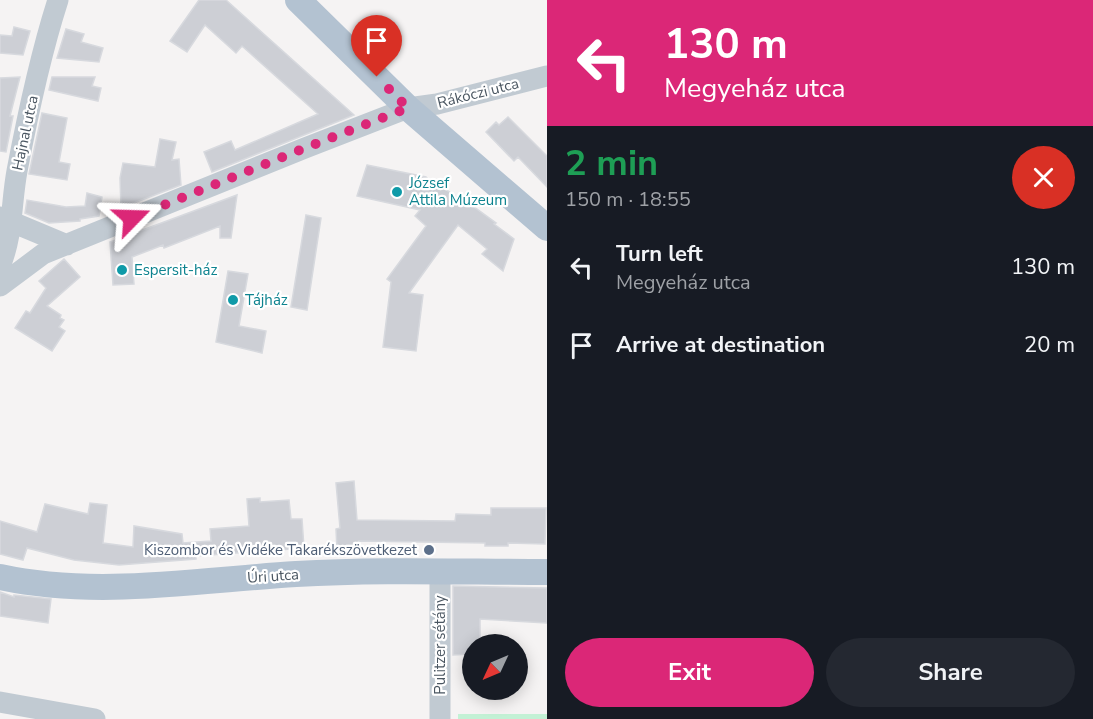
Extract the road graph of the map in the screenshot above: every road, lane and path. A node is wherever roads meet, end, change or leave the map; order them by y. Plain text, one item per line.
1 (58, 0) edge
2 (298, 0) edge
3 (547, 76) edge
4 (408, 108) junction
5 (5, 219) edge
6 (547, 228) edge
7 (67, 244) junction
8 (0, 266) edge
9 (0, 286) edge
10 (440, 571) junction
11 (547, 572) edge
12 (0, 577) edge
13 (0, 702) edge
14 (95, 719) edge
15 (440, 719) edge

1 - 5 street, Hajnal utca
2 - 4 main road
3 - 4 street, Rákóczi utca
4 - 6 main road
4 - 7 street, Rákóczi utca
5 - 7 street
5 - 8 street, Hajnal utca
7 - 9 street, Rákóczi utca
10 - 11 main road, Úri utca
10 - 12 main road, Úri utca
10 - 15 street, Pulitzer sétány
13 - 14 street

